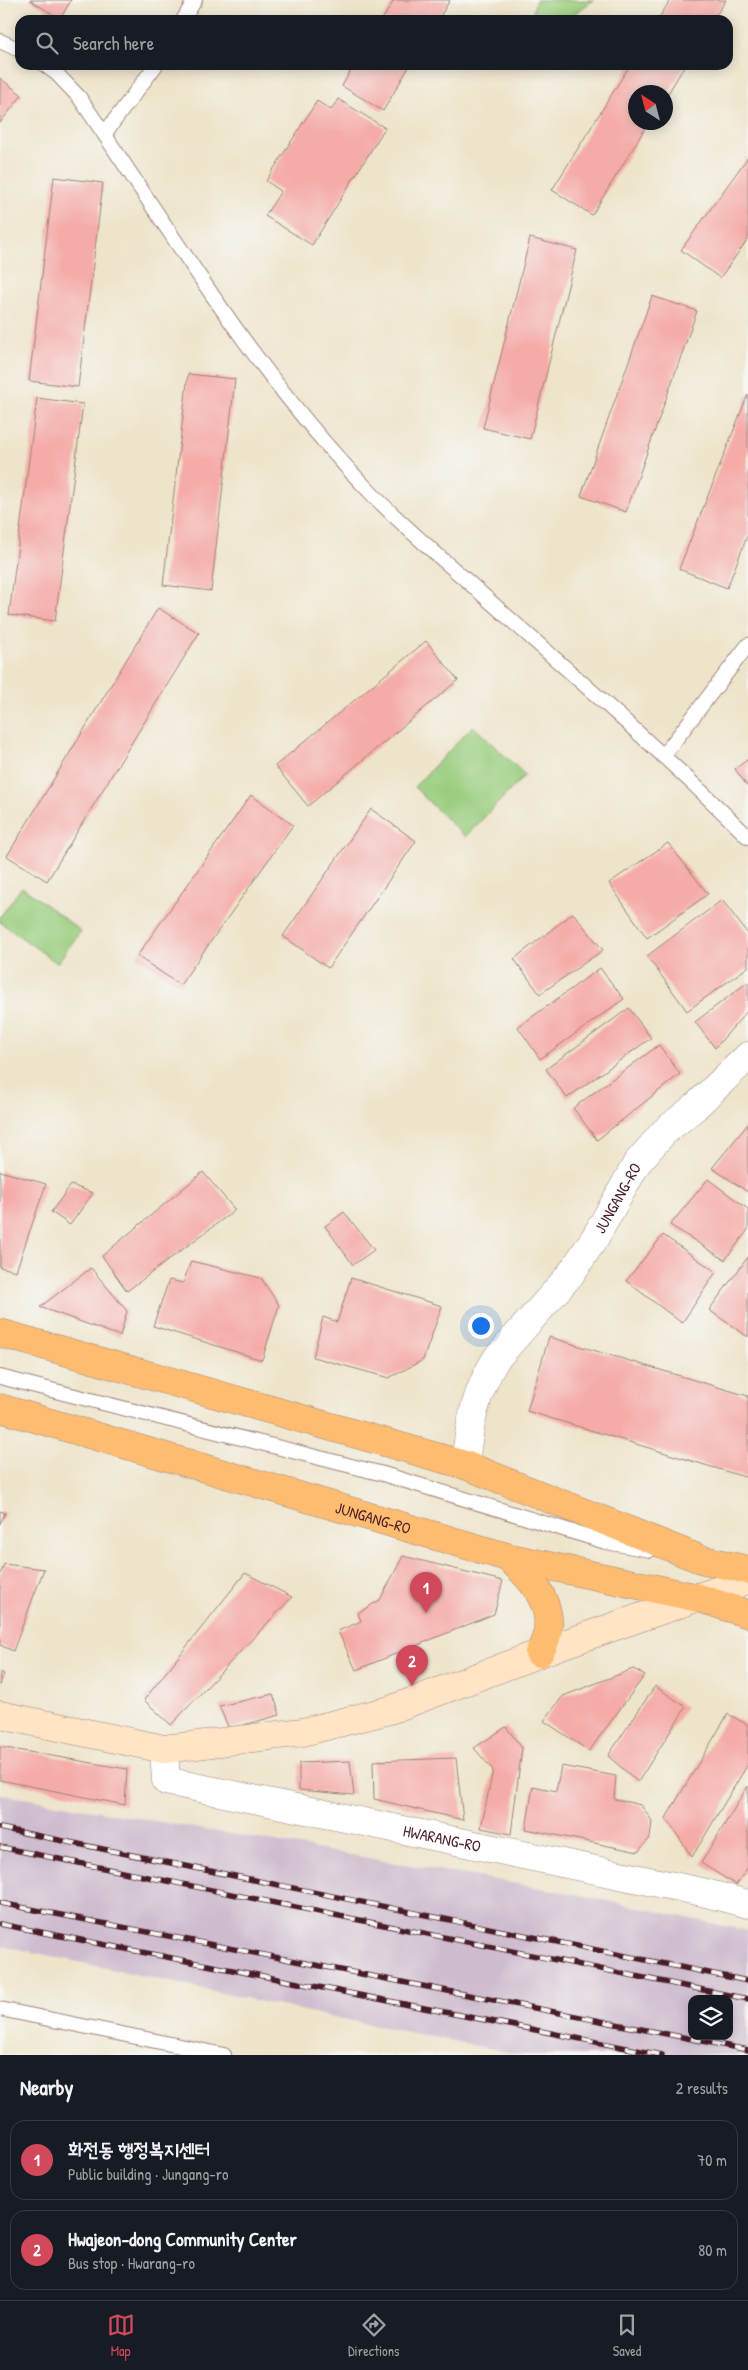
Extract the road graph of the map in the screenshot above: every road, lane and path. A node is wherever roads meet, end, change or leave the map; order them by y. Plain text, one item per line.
1 (195, 0) edge
2 (186, 15) edge
3 (0, 41) edge
4 (15, 48) edge
5 (52, 70) edge
6 (152, 70) edge
7 (104, 133) junction
8 (748, 645) edge
9 (663, 756) junction
10 (748, 837) edge
11 (748, 1056) edge
12 (0, 1333) edge
13 (0, 1377) edge
14 (0, 1408) edge
15 (464, 1465) junction
16 (507, 1557) junction
17 (700, 1559) junction
18 (748, 1570) edge
19 (748, 1580) edge
20 (700, 1598) junction
21 (748, 1614) edge
22 (539, 1652) junction
23 (0, 1715) edge
24 (164, 1749) junction
25 (748, 1904) edge
26 (0, 2009) edge
27 (224, 2055) edge

1 - 2 lane
3 - 4 lane
5 - 7 lane
6 - 7 lane
7 - 9 lane
8 - 9 lane
9 - 10 lane
11 - 15 street, JUNGANG-RO
12 - 15 main road
13 - 17 lane
14 - 16 main road, JUNGANG-RO
15 - 17 main road
16 - 20 main road, JUNGANG-RO
16 - 22 main road
17 - 18 main road
19 - 20 main road
20 - 21 main road, JUNGANG-RO
20 - 22 main road
22 - 24 main road
23 - 24 main road
24 - 25 street, HWARANG-RO
26 - 27 lane

